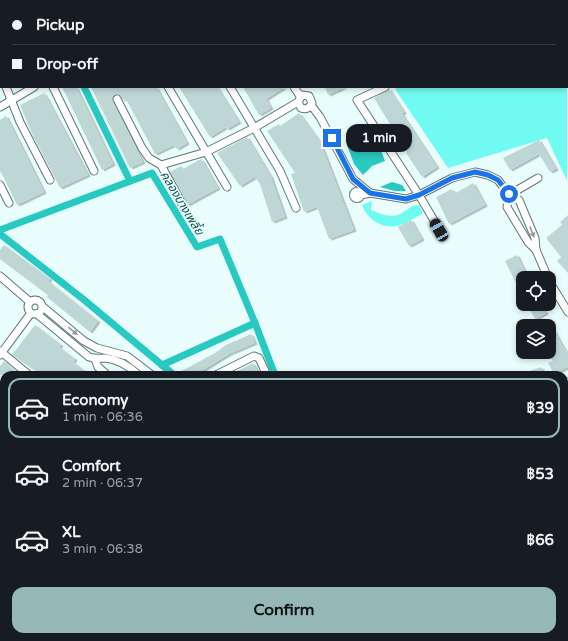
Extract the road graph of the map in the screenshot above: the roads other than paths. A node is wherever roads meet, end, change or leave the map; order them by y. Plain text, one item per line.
1 (6, 88) edge
2 (32, 88) edge
3 (53, 88) edge
4 (169, 88) edge
5 (231, 88) edge
6 (294, 88) edge
7 (383, 88) edge
8 (117, 99) dead end
9 (299, 99) junction
10 (10, 102) junction
11 (311, 105) junction
12 (0, 107) edge
13 (254, 128) junction
14 (206, 152) junction
15 (161, 165) junction
16 (94, 171) dead end
17 (538, 178) dead end
18 (353, 179) junction
19 (50, 180) dead end
20 (0, 185) edge
21 (227, 187) dead end
22 (370, 193) junction
23 (509, 194) junction
24 (419, 195) junction
25 (9, 203) dead end
26 (182, 204) dead end
27 (296, 208) dead end
28 (525, 214) junction
29 (515, 220) junction
30 (439, 230) dead end
31 (536, 250) junction
32 (545, 271) edge
33 (0, 276) edge
34 (556, 291) edge
35 (30, 302) junction
36 (565, 304) edge
37 (43, 307) junction
38 (568, 312) edge
39 (34, 314) junction
40 (1, 353) edge
41 (95, 360) junction
42 (24, 371) edge
43 (103, 371) edge
44 (134, 371) edge
45 (147, 371) edge
46 (224, 371) edge
47 (265, 371) edge

1 - 10 street
2 - 10 street
3 - 16 street
4 - 14 street
5 - 13 street
6 - 9 street
7 - 24 street
8 - 15 street
9 - 11 street
9 - 11 street
9 - 13 street
10 - 12 street
10 - 19 street
11 - 18 street
13 - 14 street
13 - 27 street
14 - 15 street
14 - 21 street
15 - 26 street
17 - 23 street
18 - 22 street
18 - 22 street
20 - 25 street
22 - 24 street
23 - 24 street
23 - 28 street
23 - 29 street
24 - 30 street
28 - 29 street
28 -> 31 street
29 - 31 street
31 - 32 street
33 - 35 street
34 - 36 street
35 - 37 street
35 - 39 street
36 - 38 street
37 - 39 street
37 -> 45 street
39 - 40 street
39 - 41 street
40 - 42 street
41 - 43 street
41 - 44 street
46 - 47 street

